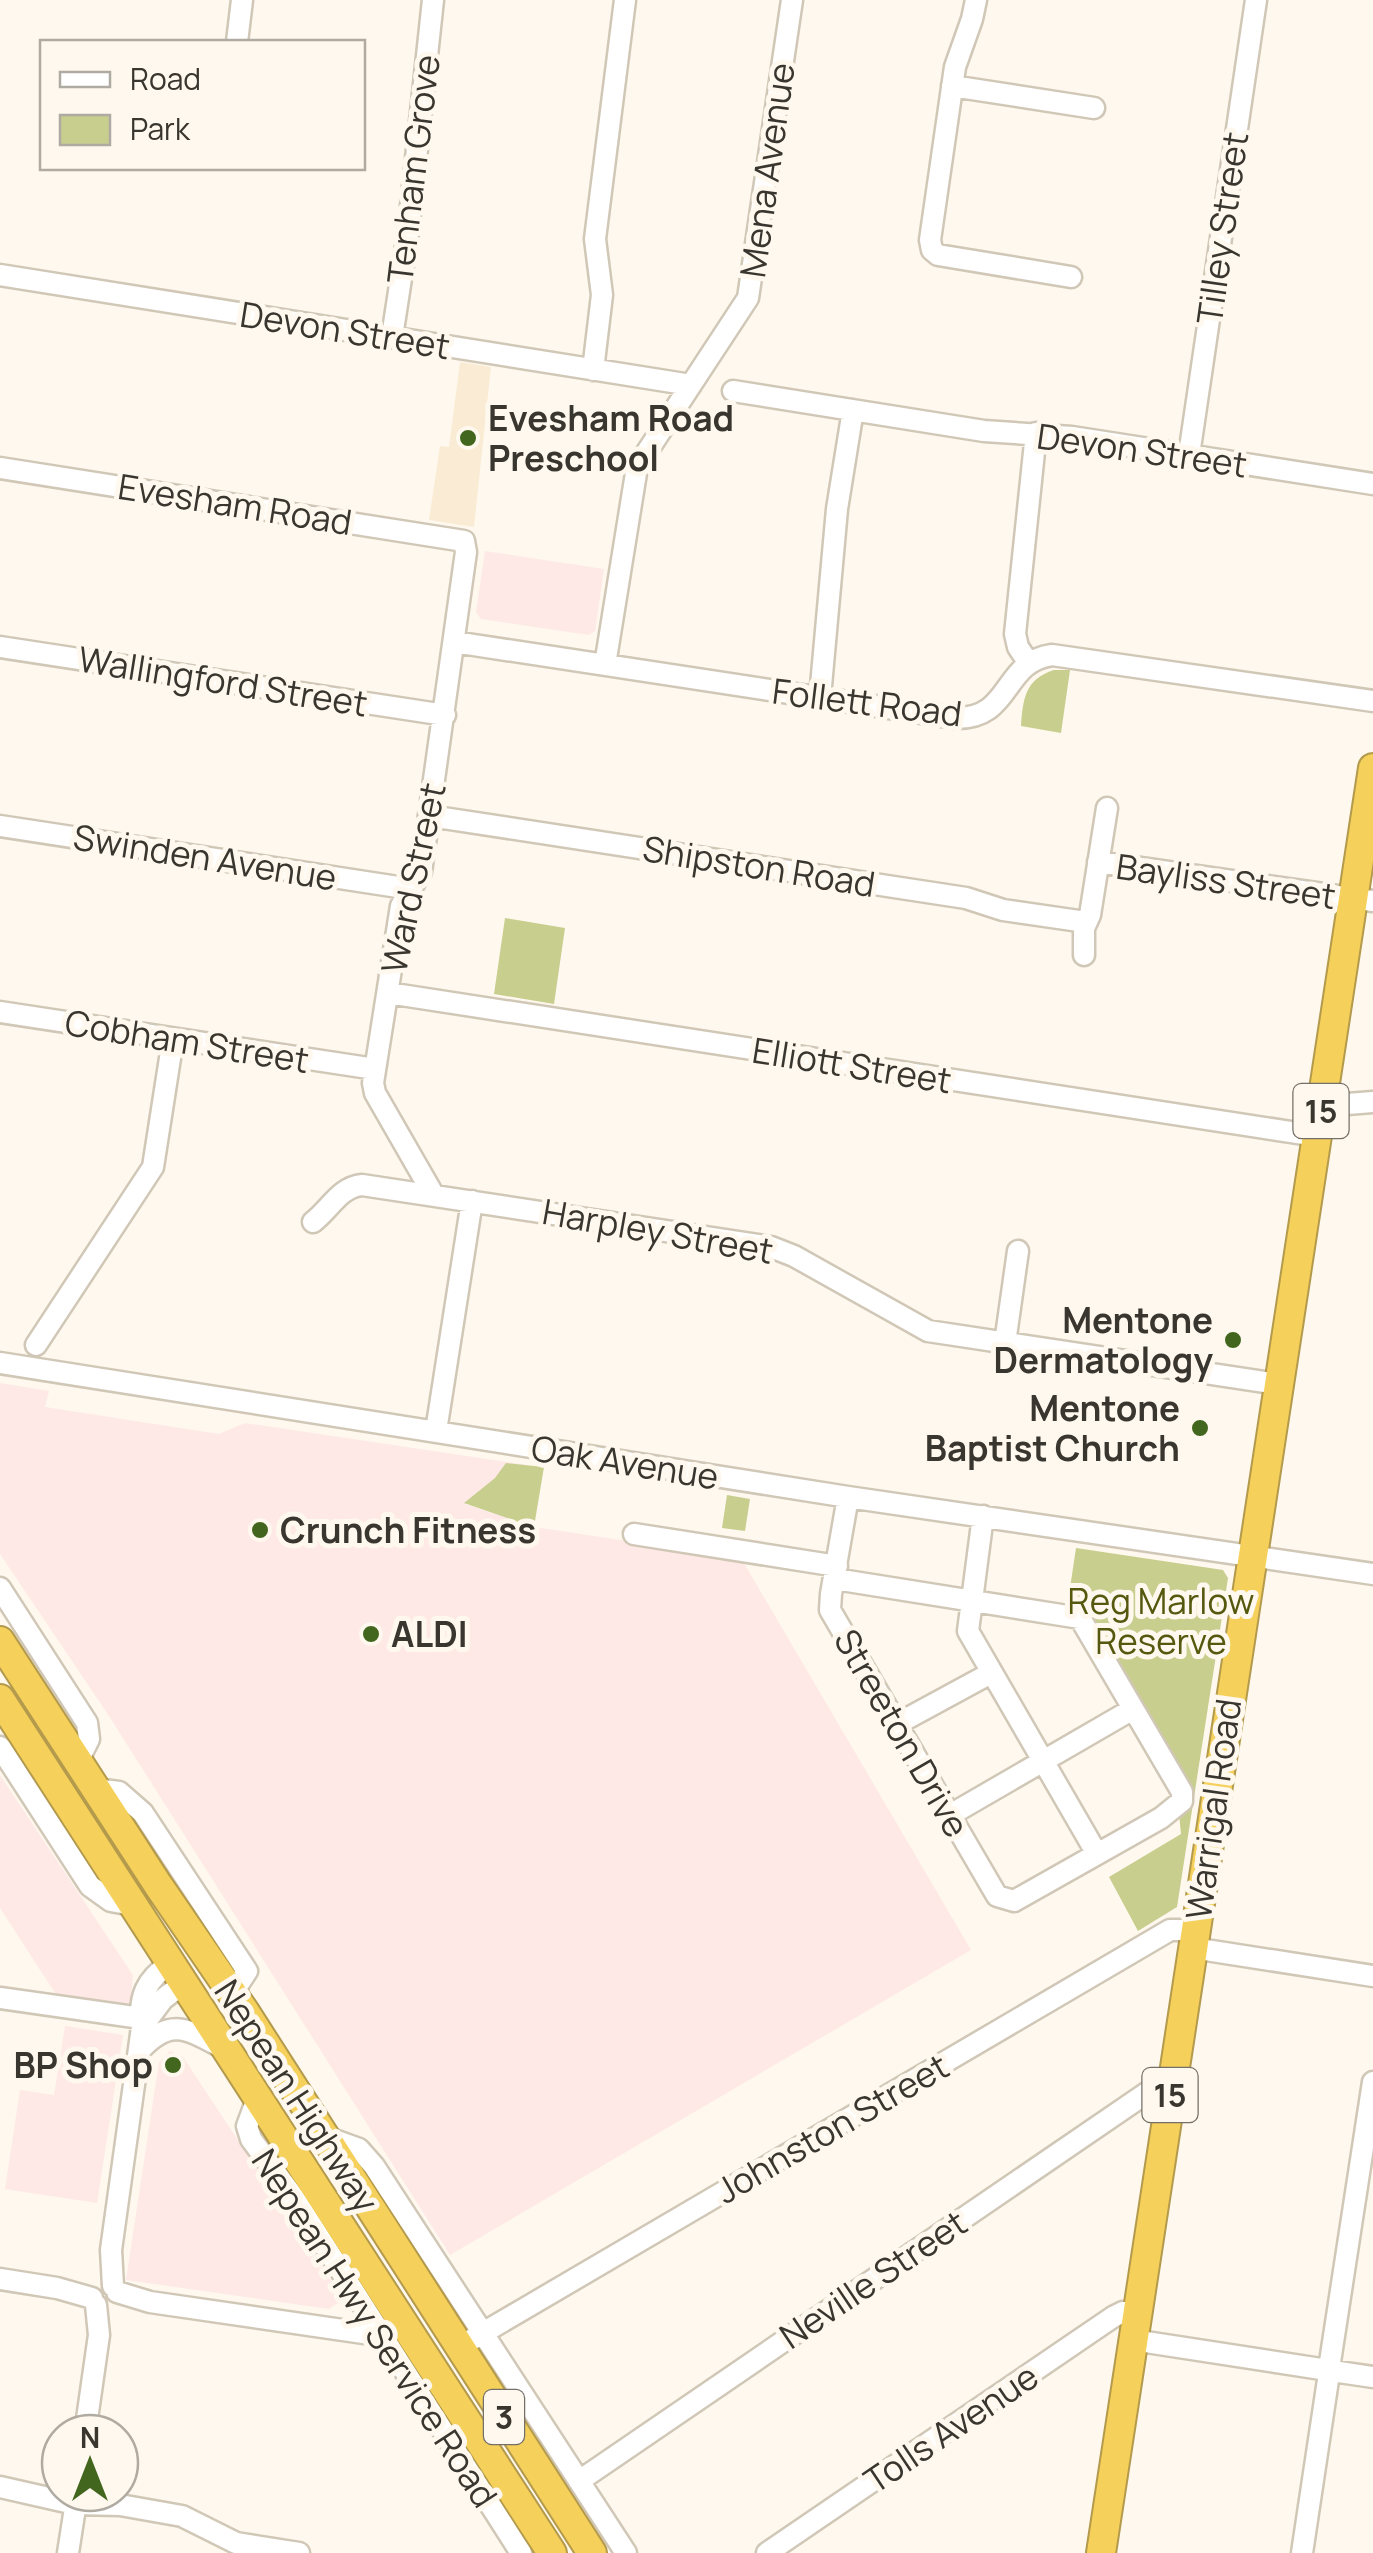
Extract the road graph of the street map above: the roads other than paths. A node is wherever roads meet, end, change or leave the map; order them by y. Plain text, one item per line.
1 (242, 0) edge
2 (433, 0) edge
3 (625, 0) edge
4 (792, 0) edge
5 (976, 0) edge
6 (1256, 0) edge
7 (236, 40) edge
8 (952, 86) junction
9 (1094, 108) dead end
10 (0, 275) edge
11 (1071, 278) dead end
12 (392, 337) junction
13 (593, 370) junction
14 (690, 385) junction
15 (733, 391) dead end
16 (852, 410) junction
17 (1036, 433) junction
18 (1189, 455) junction
19 (0, 468) edge
20 (1373, 484) edge
21 (466, 546) joint
22 (454, 642) junction
23 (0, 646) edge
24 (1028, 662) junction
25 (605, 664) junction
26 (820, 698) junction
27 (1373, 701) edge
28 (445, 715) junction
29 (1373, 768) edge
30 (1107, 808) dead end
31 (430, 816) junction
32 (0, 826) edge
33 (1098, 862) junction
34 (411, 889) junction
35 (1363, 900) edge
36 (1086, 922) junction
37 (1084, 955) dead end
38 (388, 993) junction
39 (0, 1012) edge
40 (173, 1039) junction
41 (375, 1069) junction
42 (1373, 1102) edge
43 (1322, 1106) junction
44 (1317, 1136) junction
45 (434, 1194) junction
46 (472, 1200) junction
47 (312, 1222) dead end
48 (1018, 1251) dead end
49 (1005, 1343) junction
50 (36, 1345) dead end
51 (0, 1364) edge
52 (1278, 1384) junction
53 (436, 1430) junction
54 (848, 1496) junction
55 (983, 1516) junction
56 (634, 1534) dead end
57 (1251, 1555) junction
58 (836, 1572) junction
59 (1373, 1574) edge
60 (0, 1588) edge
61 (970, 1600) junction
62 (0, 1641) edge
63 (991, 1673) junction
64 (0, 1698) edge
65 (1133, 1708) junction
66 (51, 1719) junction
67 (897, 1724) junction
68 (12, 1742) edge
69 (78, 1761) junction
70 (1044, 1762) junction
71 (95, 1788) junction
72 (950, 1815) junction
73 (1097, 1854) junction
74 (1198, 1916) junction
75 (1193, 1948) junction
76 (203, 1951) junction
77 (178, 1973) junction
78 (1373, 1976) edge
79 (232, 1994) junction
80 (0, 1998) edge
81 (142, 2022) junction
82 (224, 2048) junction
83 (138, 2051) junction
84 (1373, 2082) edge
85 (292, 2087) junction
86 (1171, 2090) junction
87 (259, 2102) junction
88 (0, 2279) edge
89 (104, 2295) junction
90 (1135, 2327) junction
91 (385, 2339) junction
92 (471, 2340) junction
93 (423, 2353) junction
94 (1329, 2371) junction
95 (1373, 2377) edge
96 (88, 2413) edge
97 (579, 2480) junction
98 (0, 2487) edge
99 (40, 2492) edge
100 (140, 2509) edge
101 (71, 2513) edge
102 (68, 2553) edge
103 (299, 2553) edge
104 (521, 2553) edge
105 (552, 2553) edge
106 (592, 2553) edge
107 (626, 2553) edge
108 (767, 2553) edge
109 (1102, 2553) edge
110 (1302, 2553) edge

1 - 7 street
2 - 12 street, Tenham Grove
3 - 13 street
4 - 14 street, Mena Avenue
5 - 8 street
6 - 18 street, Tilley Street
8 - 9 street
8 - 11 street
10 - 12 street, Devon Street
12 - 13 street, Devon Street
13 - 14 street, Devon Street
14 - 25 street, Mena Avenue
15 - 16 street, Devon Street
16 - 17 street, Devon Street
16 - 26 street
17 - 18 street, Devon Street
17 - 24 street
18 - 20 street, Devon Street
19 - 21 street, Evesham Road
21 - 22 street, Ward Street
22 - 25 street, Follett Road
22 - 28 street, Ward Street
23 - 28 street, Wallingford Street
24 - 26 street, Follett Road
24 - 27 street
25 - 26 street, Follett Road
28 - 31 street, Ward Street
29 - 35 highway, Warrigal Road / 15
30 - 33 street
31 - 34 street, Ward Street
31 - 36 street, Shipston Road
32 - 34 street, Swinden Avenue
33 - 35 street, Bayliss Street
33 - 36 street
34 - 38 street, Ward Street
35 - 43 highway, Warrigal Road / 15
36 - 37 street
38 - 41 street, Ward Street
38 - 44 street, Elliott Street
39 - 40 street, Cobham Street
40 - 41 street, Cobham Street
40 - 50 street
41 - 45 street, Ward Street
42 - 43 street
43 - 44 highway, Warrigal Road / 15
44 - 52 highway, Warrigal Road / 15
45 - 46 street, Harpley Street
45 - 47 street, Harpley Street
46 - 49 street, Harpley Street
46 - 53 street
48 - 49 street
49 - 52 street, Harpley Street
51 - 53 street, Oak Avenue
52 - 57 highway, Warrigal Road / 15
53 - 54 street, Oak Avenue
54 - 55 street, Oak Avenue
54 - 58 street, Streeton Drive
55 - 57 street, Oak Avenue
55 - 61 street
56 - 58 street
57 - 59 street, Oak Avenue
57 - 74 highway, Warrigal Road / 15
58 - 61 street
58 - 67 street, Streeton Drive
60 - 69 street
61 - 63 street
61 - 65 street
62 - 66 highway, Nepean Highway / 3
63 - 67 street
63 - 70 street
64 - 68 highway, Nepean Highway / 3
65 - 70 street
65 - 73 street
66 - 68 highway
66 - 69 highway, Nepean Highway / 3
67 - 72 street, Streeton Drive
68 - 77 highway, Nepean Highway / 3
69 - 71 highway, Nepean Highway / 3
70 - 72 street
70 - 73 street
71 - 76 highway, Nepean Highway / 3
71 - 79 street
72 - 73 street, Streeton Drive
74 - 75 highway, Warrigal Road / 15
74 - 92 street, Johnston Street
75 - 78 street
75 - 86 highway, Warrigal Road / 15
76 - 77 highway
76 - 79 highway, Nepean Highway / 3
77 - 81 street
77 - 82 highway, Nepean Highway / 3
79 - 85 highway, Nepean Highway / 3
80 - 81 street
81 - 83 street
82 - 83 street
82 - 87 highway, Nepean Highway / 3
83 - 89 street
84 - 94 street
85 - 87 highway
85 - 92 highway, Nepean Highway / 3
86 - 90 highway, Warrigal Road / 15
86 - 97 street, Neville Street
87 - 91 street, Nepean Hwy Service Road
87 - 93 highway, Nepean Highway / 3
88 - 89 street
89 - 91 street
89 - 96 street
90 - 94 street
90 - 108 street, Tolls Avenue
90 - 109 highway, Warrigal Road / 15
91 - 93 street
91 - 104 street, Nepean Hwy Service Road
92 - 97 street
92 - 106 highway, Nepean Highway / 3
93 - 105 highway, Nepean Highway / 3
94 - 95 street
94 - 110 street
97 - 107 street
98 - 99 street
100 - 103 street
101 - 102 street

